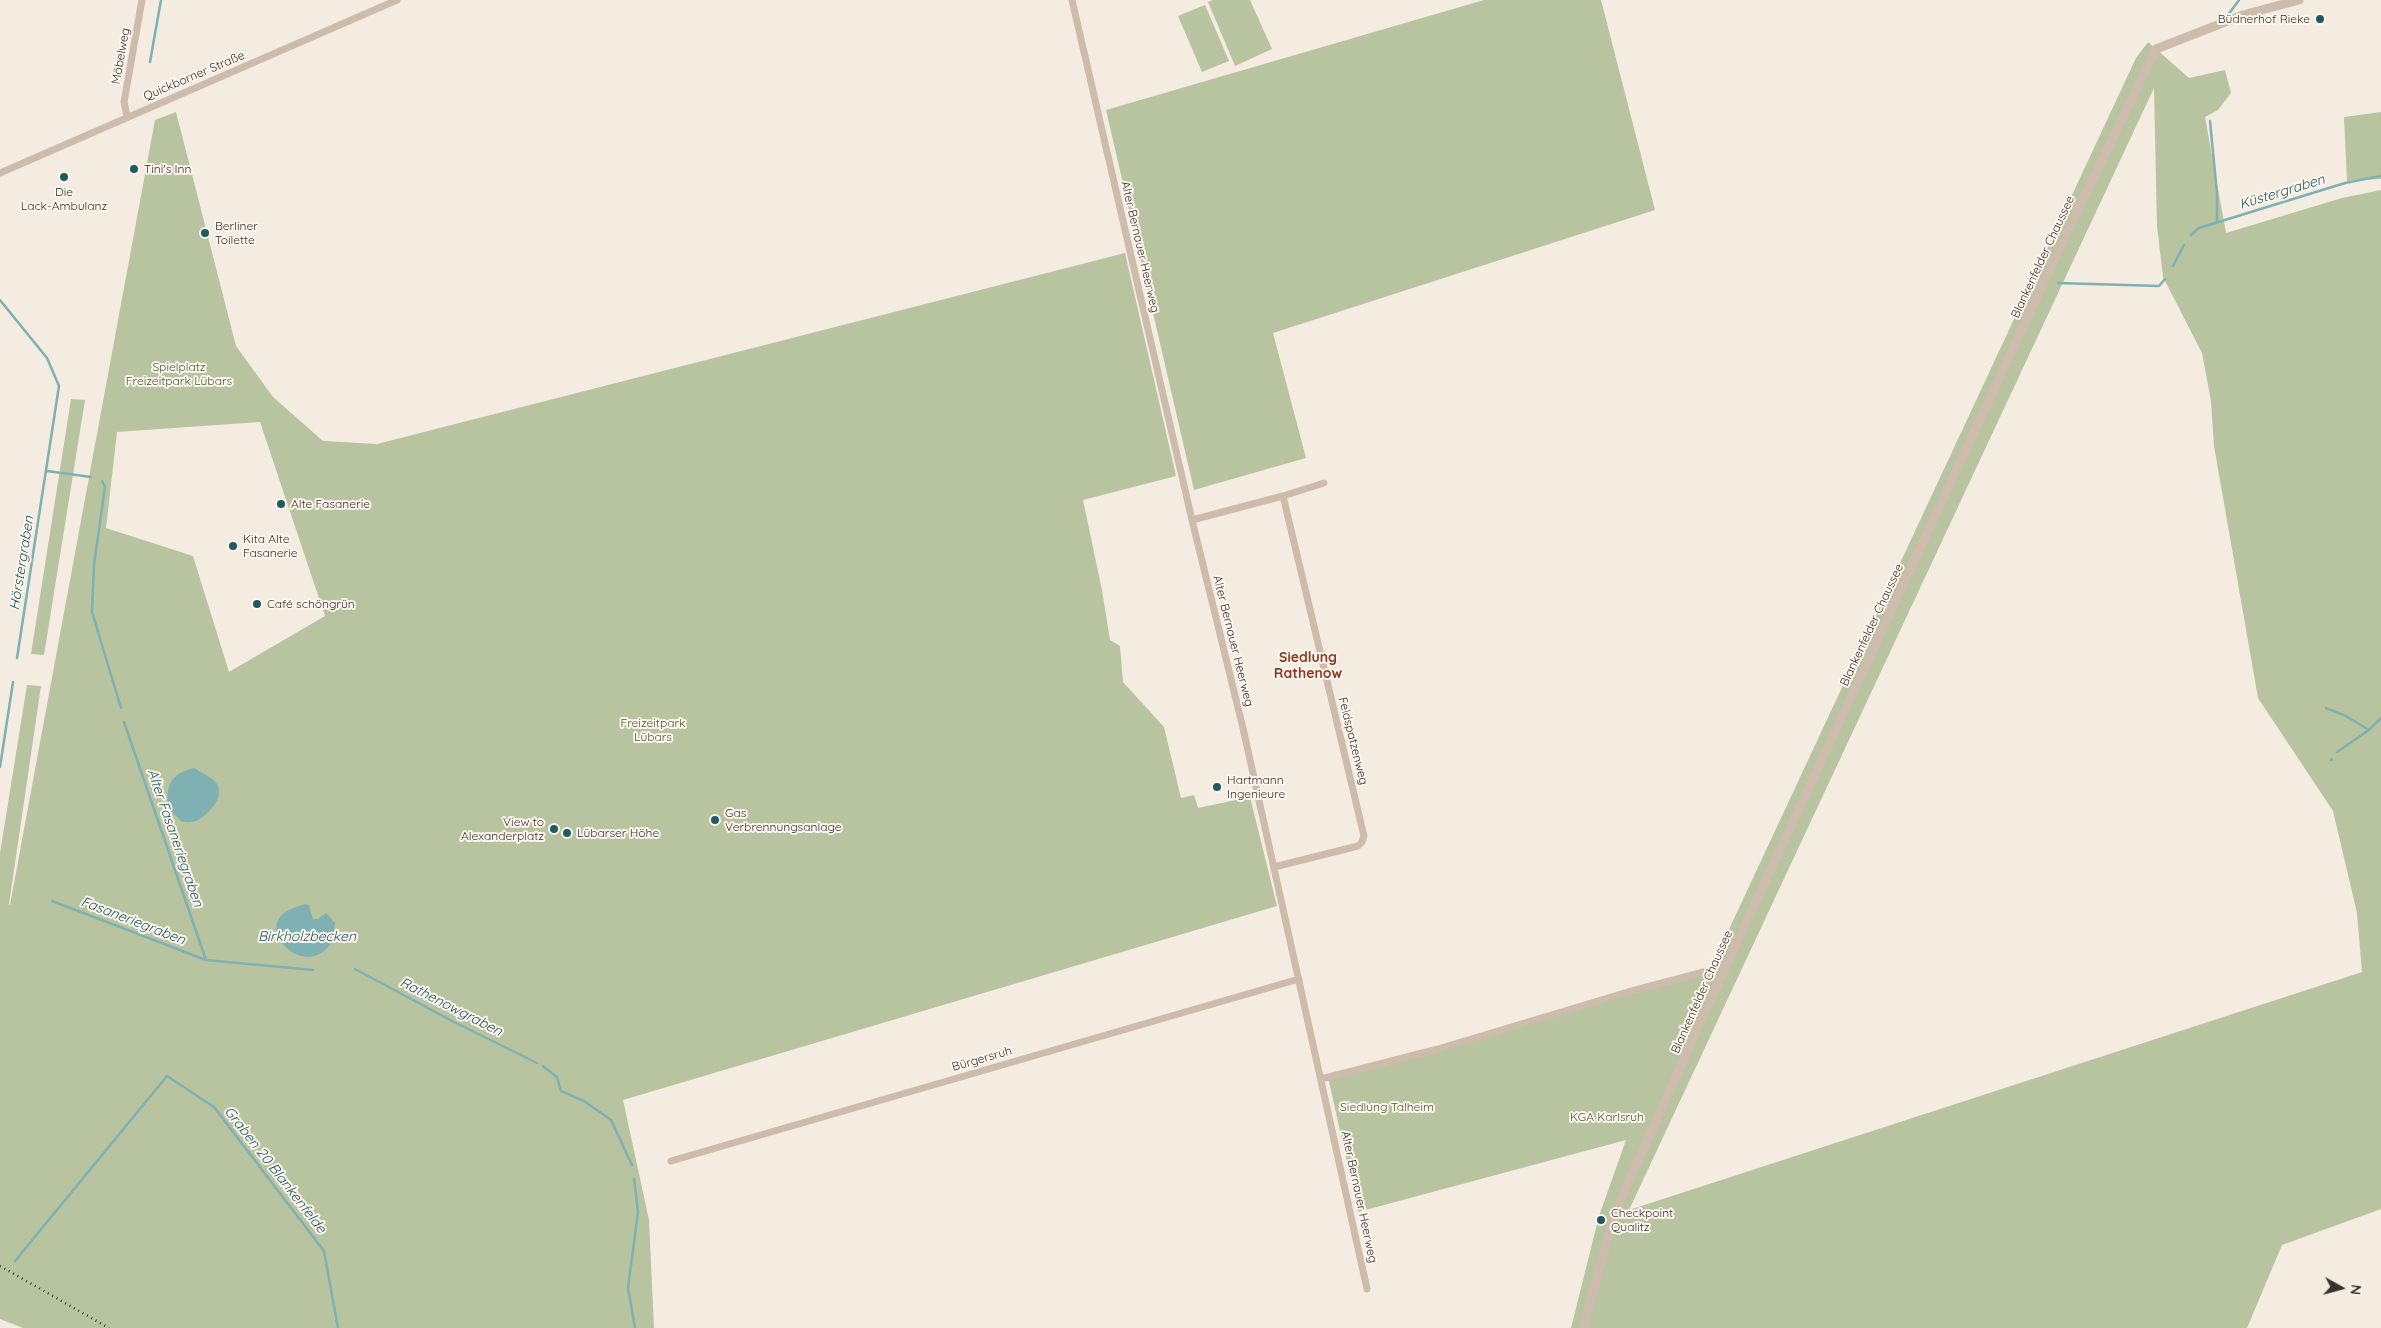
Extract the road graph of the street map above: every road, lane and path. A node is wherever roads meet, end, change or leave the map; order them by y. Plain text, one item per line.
1 (142, 0) edge
2 (397, 0) edge
3 (1072, 0) edge
4 (2299, 0) edge
5 (128, 116) junction
6 (0, 173) edge
7 (1324, 483) dead end
8 (1283, 496) junction
9 (1192, 520) junction
10 (1274, 867) junction
11 (1726, 966) junction
12 (1298, 979) junction
13 (1322, 1079) junction
14 (671, 1160) dead end
15 (1367, 1289) dead end
16 (1583, 1328) edge

1 - 5 street, Möbelweg
2 - 5 street, Quickborner Straße
3 - 9 street, Alter Bernauer Heerweg
4 - 11 street, Blankenfelder Chaussee
5 - 6 street, Quickborner Straße
7 - 8 street
8 - 9 street
8 - 10 street, Feldspatzenweg
9 - 10 street, Alter Bernauer Heerweg
10 - 12 street, Alter Bernauer Heerweg
11 - 13 street
11 - 16 street, Blankenfelder Chaussee
12 - 13 street, Alter Bernauer Heerweg
12 - 14 street, Bürgersruh
13 - 15 street, Alter Bernauer Heerweg

